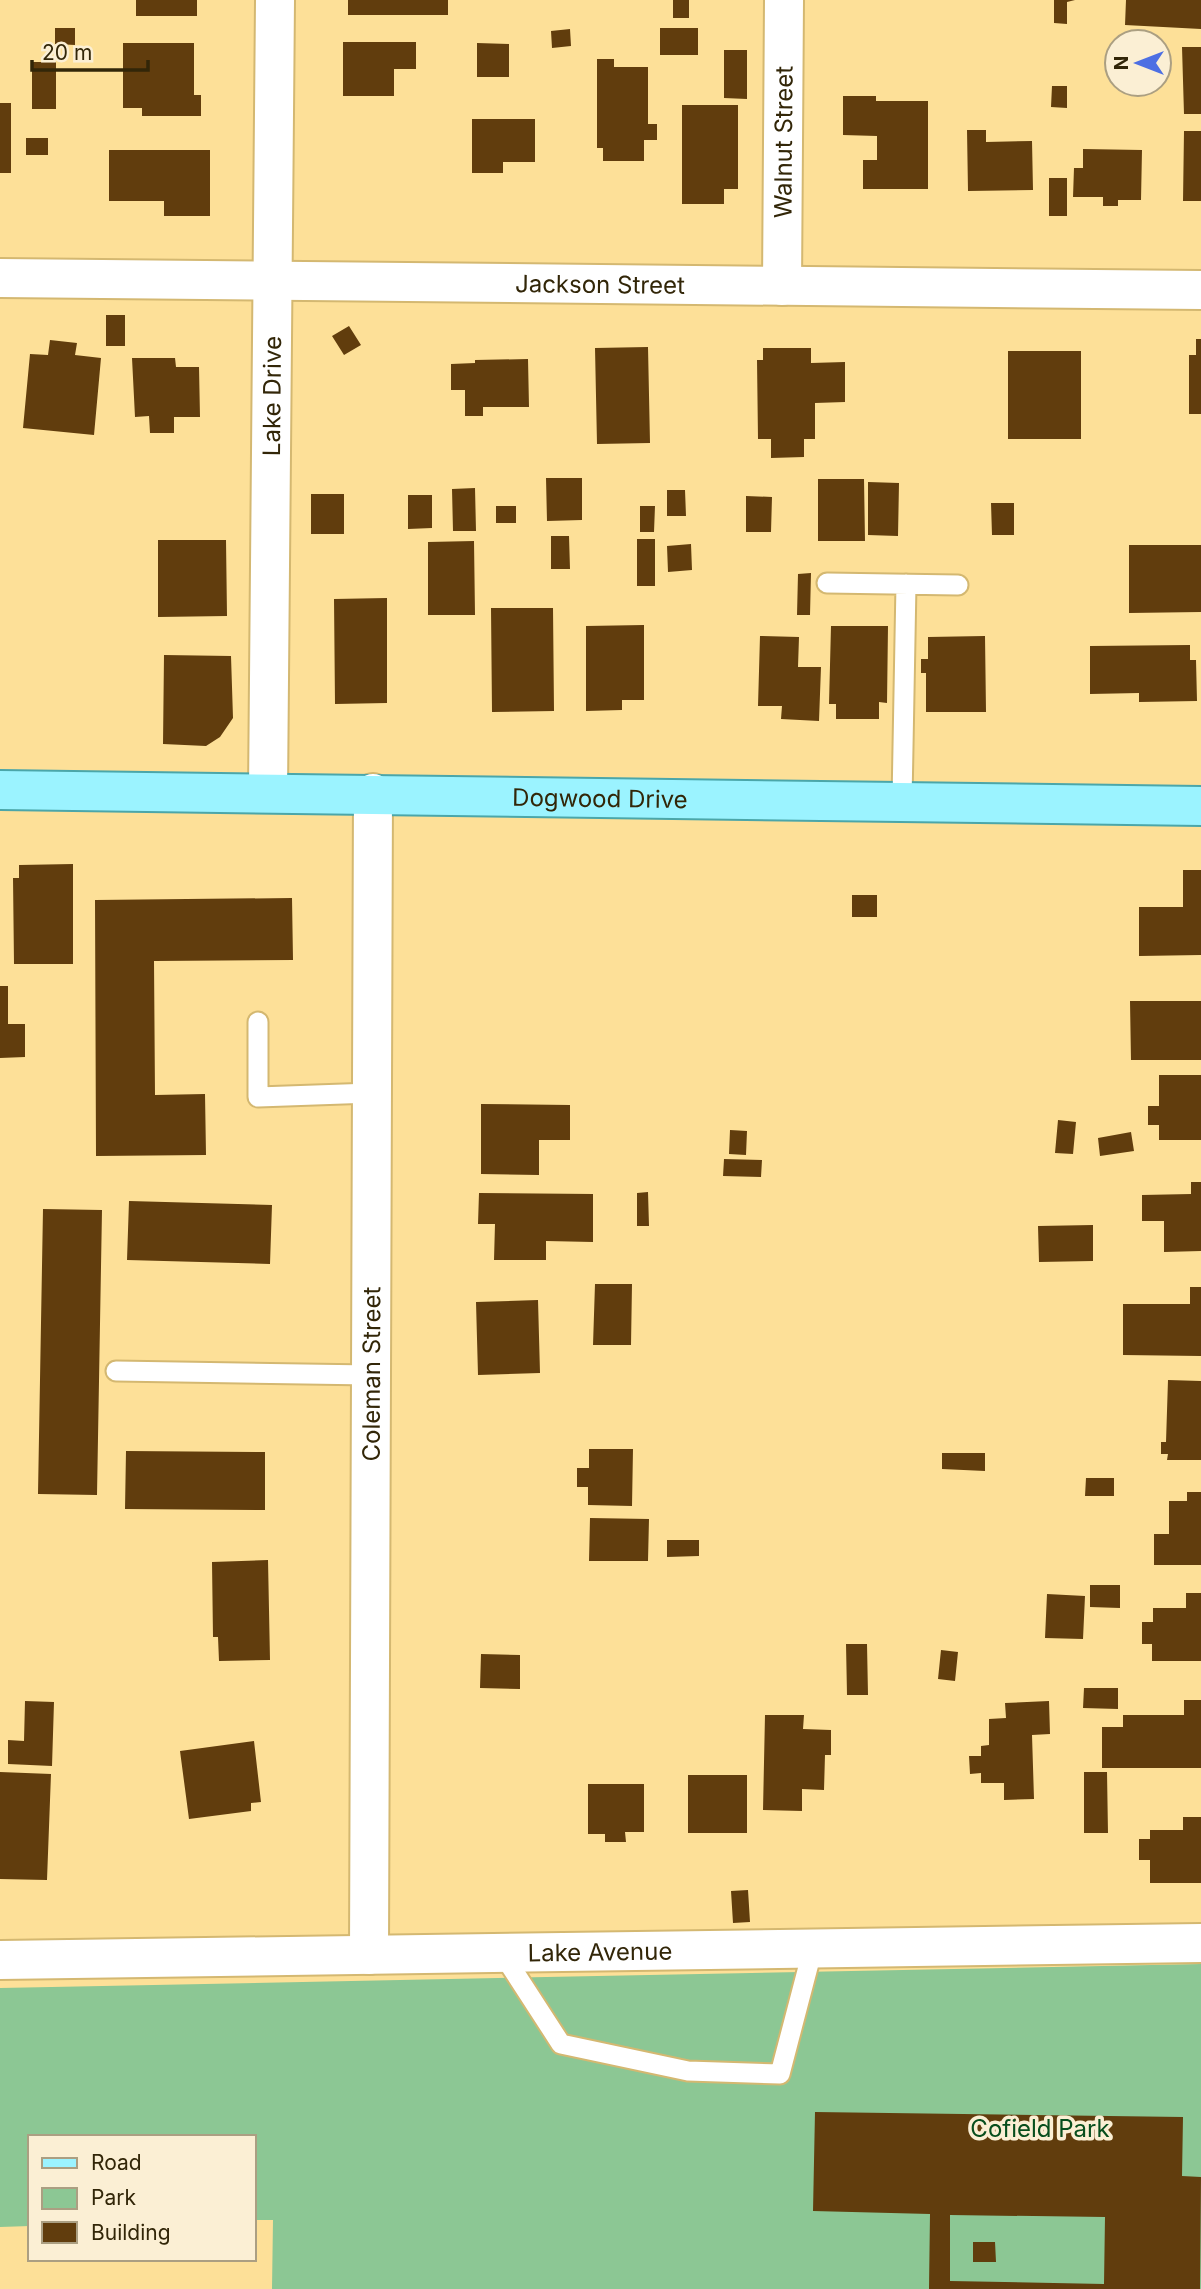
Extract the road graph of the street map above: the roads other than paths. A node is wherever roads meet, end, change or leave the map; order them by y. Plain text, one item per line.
1 (275, 0) edge
2 (784, 0) edge
3 (0, 278) edge
4 (272, 281) junction
5 (782, 286) junction
6 (1201, 290) edge
7 (827, 583) dead end
8 (906, 584) junction
9 (958, 585) dead end
10 (0, 790) edge
11 (268, 792) junction
12 (373, 793) junction
13 (902, 801) junction
14 (1201, 806) edge
15 (258, 1022) dead end
16 (372, 1093) junction
17 (116, 1371) dead end
18 (371, 1375) junction
19 (1201, 1943) edge
20 (813, 1948) junction
21 (502, 1953) junction
22 (369, 1955) junction
23 (0, 1960) edge

1 - 4 street, Lake Drive
2 - 5 street, Walnut Street
3 - 4 street, Jackson Street
4 - 5 street, Jackson Street
4 - 11 street, Lake Drive
5 - 6 street, Jackson Street
7 - 8 lane
8 - 9 lane
8 - 13 lane
10 - 11 main road, Dogwood Drive
11 - 12 main road, Dogwood Drive
12 - 13 main road, Dogwood Drive
12 - 16 street, Coleman Street
13 - 14 main road, Dogwood Drive
15 - 16 lane
16 - 18 street, Coleman Street
17 - 18 lane
18 - 22 street, Coleman Street
19 - 20 street, Lake Avenue
20 - 21 street, Lake Avenue
20 - 21 lane
21 - 22 street, Lake Avenue
22 - 23 street, Lake Avenue

